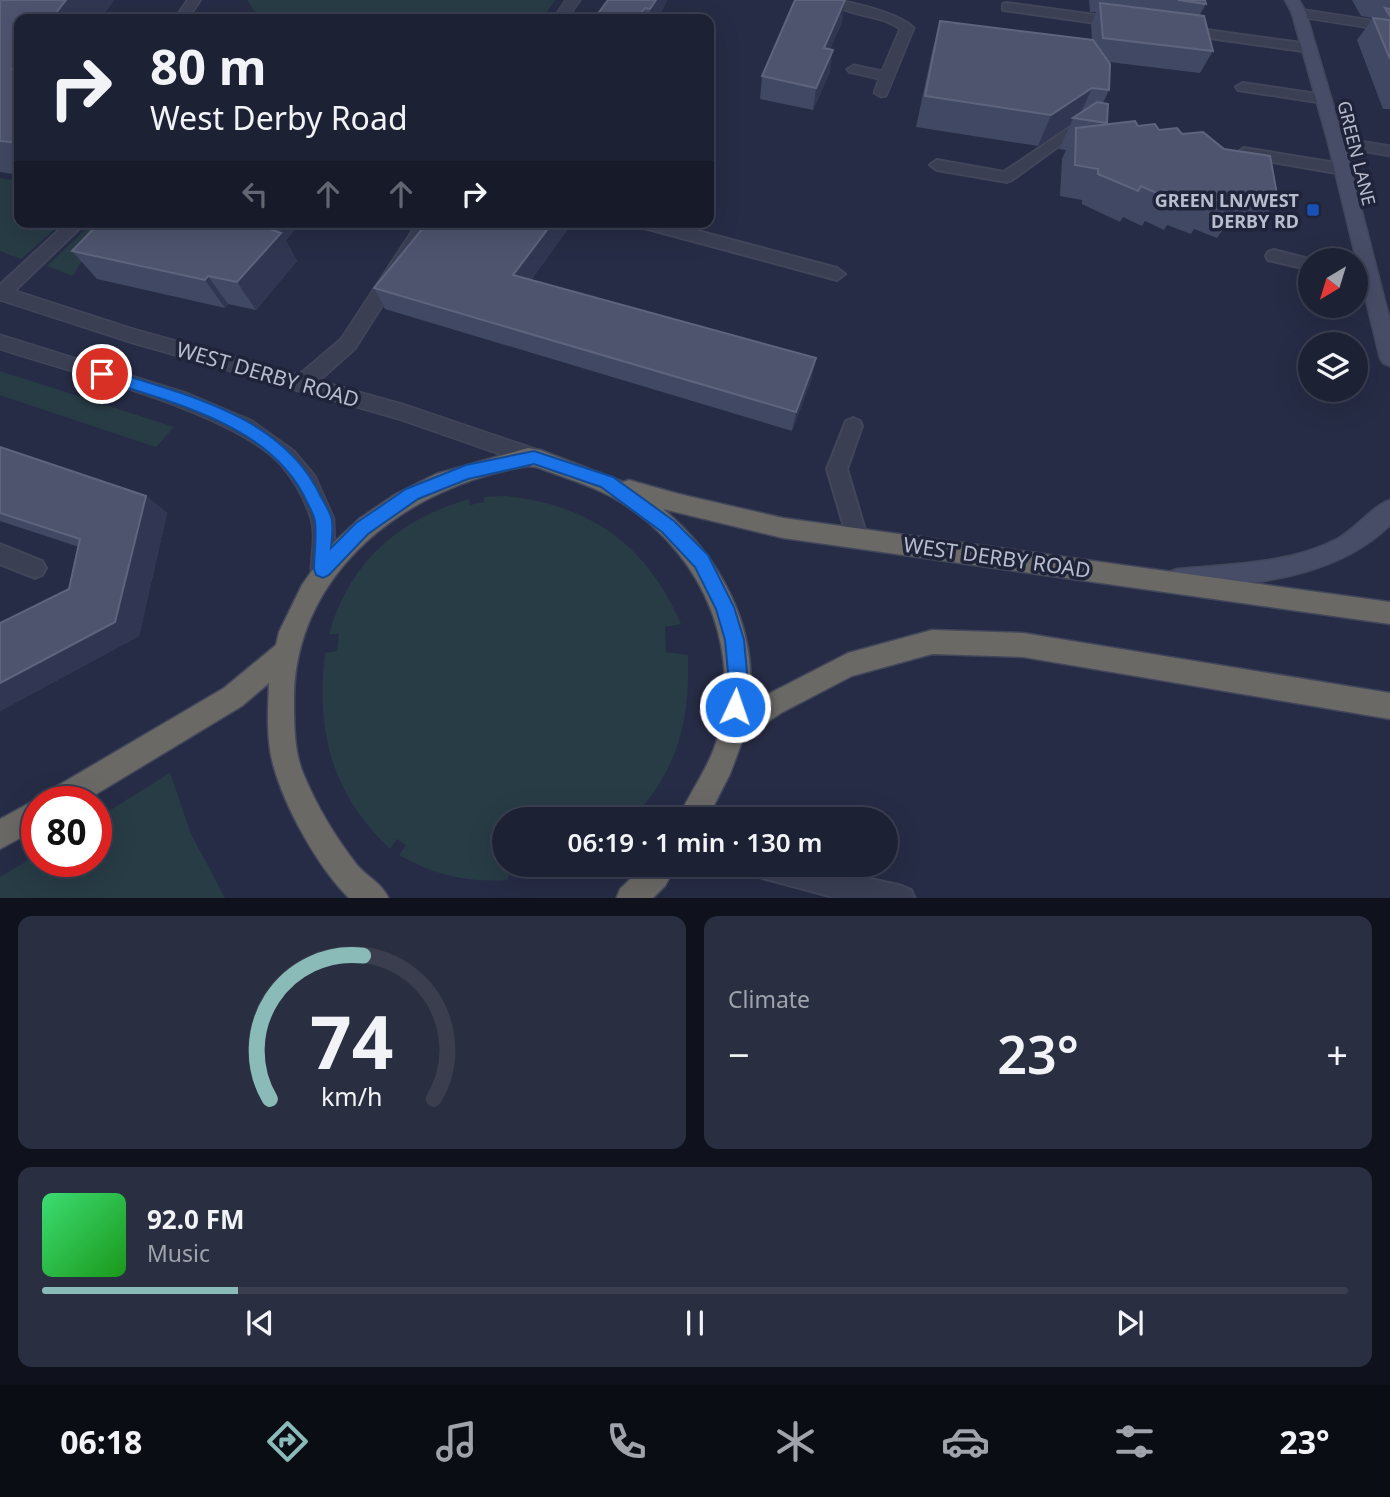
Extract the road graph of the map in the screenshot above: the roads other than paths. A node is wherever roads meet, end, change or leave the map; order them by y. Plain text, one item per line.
1 (837, 0) edge
2 (1007, 7) dead end
3 (1296, 7) edge
4 (1127, 23) edge
5 (1390, 26) edge
6 (1167, 29) edge
7 (1310, 53) junction
8 (854, 69) dead end
9 (888, 77) junction
10 (1243, 87) dead end
11 (881, 93) dead end
12 (1324, 99) junction
13 (1105, 130) edge
14 (1336, 142) junction
15 (1224, 149) edge
16 (1390, 150) edge
17 (937, 165) dead end
18 (1342, 169) junction
19 (71, 228) edge
20 (423, 228) edge
21 (665, 228) edge
22 (1357, 248) edge
23 (1274, 256) dead end
24 (1298, 261) edge
25 (837, 274) dead end
26 (1368, 292) edge
27 (1, 293) edge
28 (0, 342) edge
29 (1390, 358) edge
30 (302, 384) junction
31 (853, 426) dead end
32 (534, 457) junction
33 (607, 482) junction
34 (1390, 510) edge
35 (856, 537) junction
36 (0, 554) edge
37 (35, 568) dead end
38 (323, 569) junction
39 (1168, 581) junction
40 (1390, 613) edge
41 (285, 653) junction
42 (1390, 706) edge
43 (733, 731) junction
44 (84, 786) edge
45 (699, 807) edge
46 (21, 823) edge
47 (0, 835) edge
48 (650, 877) edge
49 (803, 877) edge
50 (375, 898) edge
51 (630, 898) edge
52 (902, 898) edge

1 - 9 street
2 - 4 lane
3 - 5 street
3 - 7 main road, GREEN LANE
6 - 7 lane
7 - 12 main road, GREEN LANE
8 - 9 street
9 - 11 street
10 - 12 lane
12 - 14 main road, GREEN LANE
13 - 17 lane
14 - 16 street
14 - 18 main road, GREEN LANE
15 - 18 lane
18 - 22 main road, GREEN LANE
19 - 27 lane
20 - 30 street
21 - 25 lane
23 - 24 lane
26 - 29 main road, GREEN LANE
27 - 30 street, WEST DERBY ROAD
28 - 38 street
30 - 32 street, WEST DERBY ROAD
31 - 35 lane
32 - 33 highway
32 - 38 highway
33 - 35 highway, WEST DERBY ROAD
33 - 43 highway
34 - 39 main road
35 - 39 highway, WEST DERBY ROAD
36 - 37 lane
38 - 41 highway
39 - 40 highway, WEST DERBY ROAD
41 - 44 highway
41 - 50 highway
42 - 43 highway
43 - 45 highway
46 - 47 highway
48 - 51 highway
49 - 52 lane

